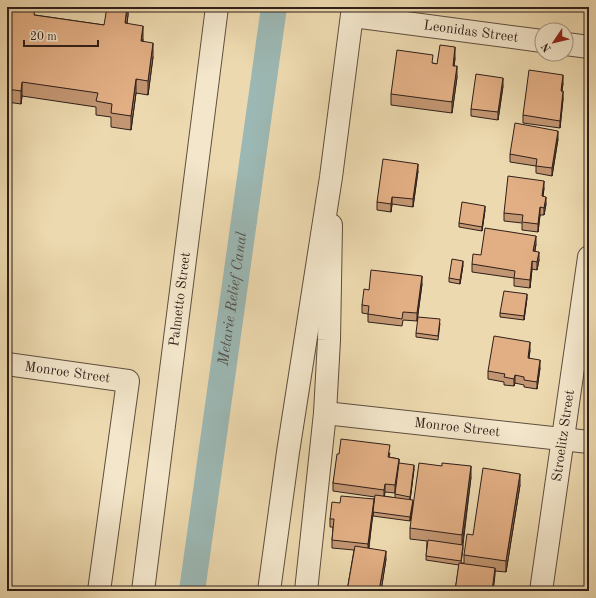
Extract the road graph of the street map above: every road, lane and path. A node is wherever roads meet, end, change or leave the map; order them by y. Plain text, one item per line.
1 (217, 7) edge
2 (353, 12) edge
3 (534, 40) edge
4 (574, 45) edge
5 (589, 47) edge
6 (331, 177) junction
7 (589, 257) edge
8 (7, 364) edge
9 (325, 413) junction
10 (563, 439) junction
11 (589, 442) edge
12 (99, 591) edge
13 (143, 591) edge
14 (269, 591) edge
15 (306, 591) edge
16 (541, 591) edge

1 - 13 street, Palmetto Street
2 - 3 street, Leonidas Street
2 - 6 street
4 - 5 street
6 - 9 street
6 - 14 street
7 - 10 street, Stroelitz Street
8 - 12 street, Monroe Street
9 - 10 street, Monroe Street
9 - 15 street
10 - 11 street, Monroe Street
10 - 16 street, Stroelitz Street

